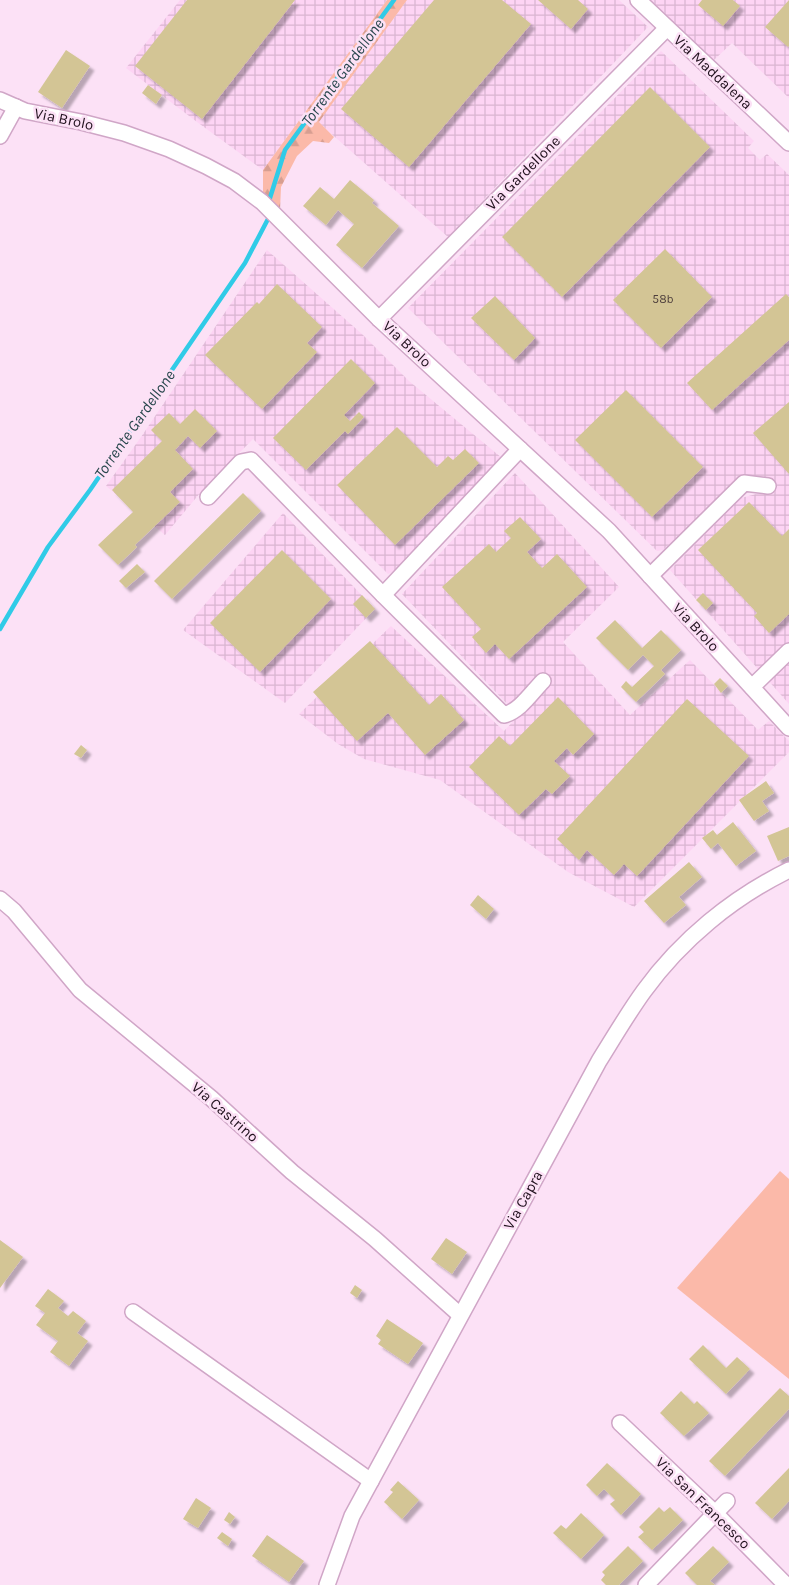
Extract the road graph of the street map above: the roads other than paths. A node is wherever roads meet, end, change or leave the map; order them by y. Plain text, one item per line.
1 (638, 0) edge
2 (667, 28) junction
3 (0, 100) edge
4 (16, 107) junction
5 (0, 136) edge
6 (789, 143) edge
7 (379, 319) junction
8 (520, 449) junction
9 (768, 486) dead end
10 (208, 497) dead end
11 (650, 576) junction
12 (383, 595) junction
13 (789, 651) edge
14 (543, 681) dead end
15 (752, 687) junction
16 (789, 728) edge
17 (789, 870) edge
18 (0, 899) edge
19 (133, 1312) dead end
20 (460, 1315) junction
21 (620, 1423) dead end
22 (371, 1481) junction
23 (727, 1501) dead end
24 (715, 1513) junction
25 (327, 1585) edge
26 (646, 1585) edge
27 (786, 1585) edge

1 - 2 street, Via Maddalena
2 - 6 street, Via Maddalena
2 - 7 street, Via Gardellone
3 - 4 street, Via Brolo
4 - 5 street
4 - 7 street, Via Brolo
7 - 8 street, Via Brolo
8 - 11 street, Via Brolo
8 - 12 street
9 - 11 street
10 - 12 street
11 - 15 street, Via Brolo
12 - 14 street
13 - 15 street
15 - 16 street, Via Brolo
17 - 20 street, Via Capra
18 - 20 street, Via Castrino
19 - 22 street
20 - 22 street, Via Capra
21 - 24 street, Via San Francesco
22 - 25 street, Via Capra
23 - 24 street
24 - 26 street
24 - 27 street, Via San Francesco

